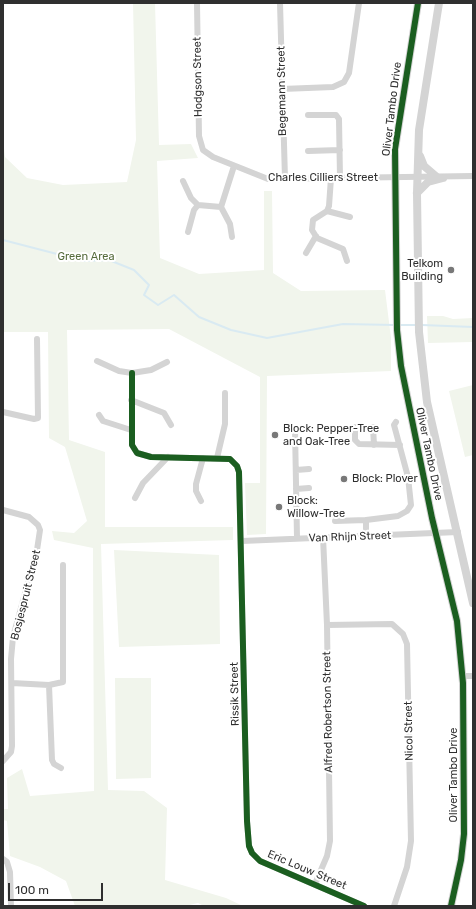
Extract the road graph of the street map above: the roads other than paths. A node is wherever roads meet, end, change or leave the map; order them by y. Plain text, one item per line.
1 (197, 3) edge
2 (280, 3) edge
3 (359, 3) edge
4 (418, 3) edge
5 (439, 3) edge
6 (282, 89) junction
7 (308, 115) dead end
8 (419, 145) junction
9 (203, 150) joint
10 (340, 150) junction
11 (308, 151) dead end
12 (234, 166) junction
13 (473, 176) edge
14 (395, 177) junction
15 (418, 177) junction
16 (331, 178) junction
17 (340, 178) junction
18 (441, 178) junction
19 (285, 179) junction
20 (183, 181) dead end
21 (418, 193) junction
22 (198, 205) junction
23 (221, 207) junction
24 (327, 211) junction
25 (350, 217) dead end
26 (188, 232) dead end
27 (316, 236) junction
28 (232, 237) dead end
29 (306, 253) dead end
30 (347, 261) dead end
31 (37, 338) dead end
32 (97, 361) dead end
33 (167, 362) dead end
34 (132, 373) junction
35 (225, 393) dead end
36 (131, 400) junction
37 (3, 412) edge
38 (99, 415) dead end
39 (396, 422) dead end
40 (171, 425) dead end
41 (355, 427) dead end
42 (373, 427) dead end
43 (295, 429) dead end
44 (131, 430) junction
45 (374, 445) junction
46 (400, 445) junction
47 (168, 457) junction
48 (203, 458) junction
49 (218, 458) junction
50 (309, 469) dead end
51 (296, 470) junction
52 (309, 488) dead end
53 (296, 489) junction
54 (135, 498) dead end
55 (201, 501) dead end
56 (3, 510) edge
57 (366, 520) junction
58 (335, 521) dead end
59 (458, 532) junction
60 (437, 534) junction
61 (366, 536) junction
62 (323, 537) junction
63 (297, 538) junction
64 (242, 541) junction
65 (63, 565) dead end
66 (473, 603) edge
67 (327, 624) junction
68 (462, 676) junction
69 (473, 676) edge
70 (12, 682) junction
71 (49, 685) junction
72 (3, 760) edge
73 (61, 768) dead end
74 (249, 846) joint
75 (5, 861) edge
76 (315, 884) junction
77 (11, 906) edge
78 (364, 906) edge
79 (394, 906) edge
80 (450, 906) edge

1 - 9 street, Hodgson Street
2 - 6 street, Begemann Street
3 - 6 street
4 - 14 street, Oliver Tambo Drive
5 - 8 street, Oliver Tambo Drive
6 - 19 street, Begemann Street
7 - 10 street
8 - 15 street, Oliver Tambo Drive
8 - 18 street
9 - 12 street, Charles Cilliers Street
10 - 11 street
10 - 17 street
12 - 19 street, Charles Cilliers Street
12 - 23 street
13 - 18 street, Charles Cilliers Street
14 - 15 street, Charles Cilliers Street
14 - 17 street, Charles Cilliers Street
14 - 60 street, Oliver Tambo Drive
15 - 18 street, Charles Cilliers Street
15 - 21 street, Oliver Tambo Drive
16 - 17 street, Charles Cilliers Street
16 - 19 street, Charles Cilliers Street
16 - 24 street
18 - 21 street
20 - 22 street
21 - 59 street, Oliver Tambo Drive
22 - 23 street
22 - 26 street
23 - 28 street
24 - 25 street
24 - 27 street
27 - 29 street
27 - 30 street
31 - 37 street
32 - 34 street
33 - 34 street
34 - 36 street
35 - 49 street
36 - 40 street
36 - 44 street
38 - 44 street
39 - 46 street
41 - 45 street
42 - 45 street
43 - 51 street
44 - 47 street
45 - 46 street
46 - 57 street
47 - 48 street
47 - 54 street
48 - 49 street
48 - 55 street
49 - 64 street, Rissik Street
50 - 51 street
51 - 53 street
52 - 53 street
53 - 63 street
56 - 70 street, Bosjespruit Street
57 - 58 street
57 - 61 street
59 - 60 street, Van Rhijn Street
59 - 66 street, Oliver Tambo Drive
60 - 61 street, Van Rhijn Street
60 - 68 street, Oliver Tambo Drive
61 - 62 street, Van Rhijn Street
62 - 63 street, Van Rhijn Street
62 - 67 street, Alfred Robertson Street
63 - 64 street, Van Rhijn Street
64 - 74 street, Rissik Street
65 - 71 street
67 - 76 street, Alfred Robertson Street
67 - 79 street, Nicol Street
68 - 69 street
68 - 80 street, Oliver Tambo Drive
70 - 71 street
70 - 72 street, Bosjespruit Street
71 - 73 street
74 - 76 street, Eric Louw Street
75 - 77 street
76 - 78 street, Eric Louw Street

